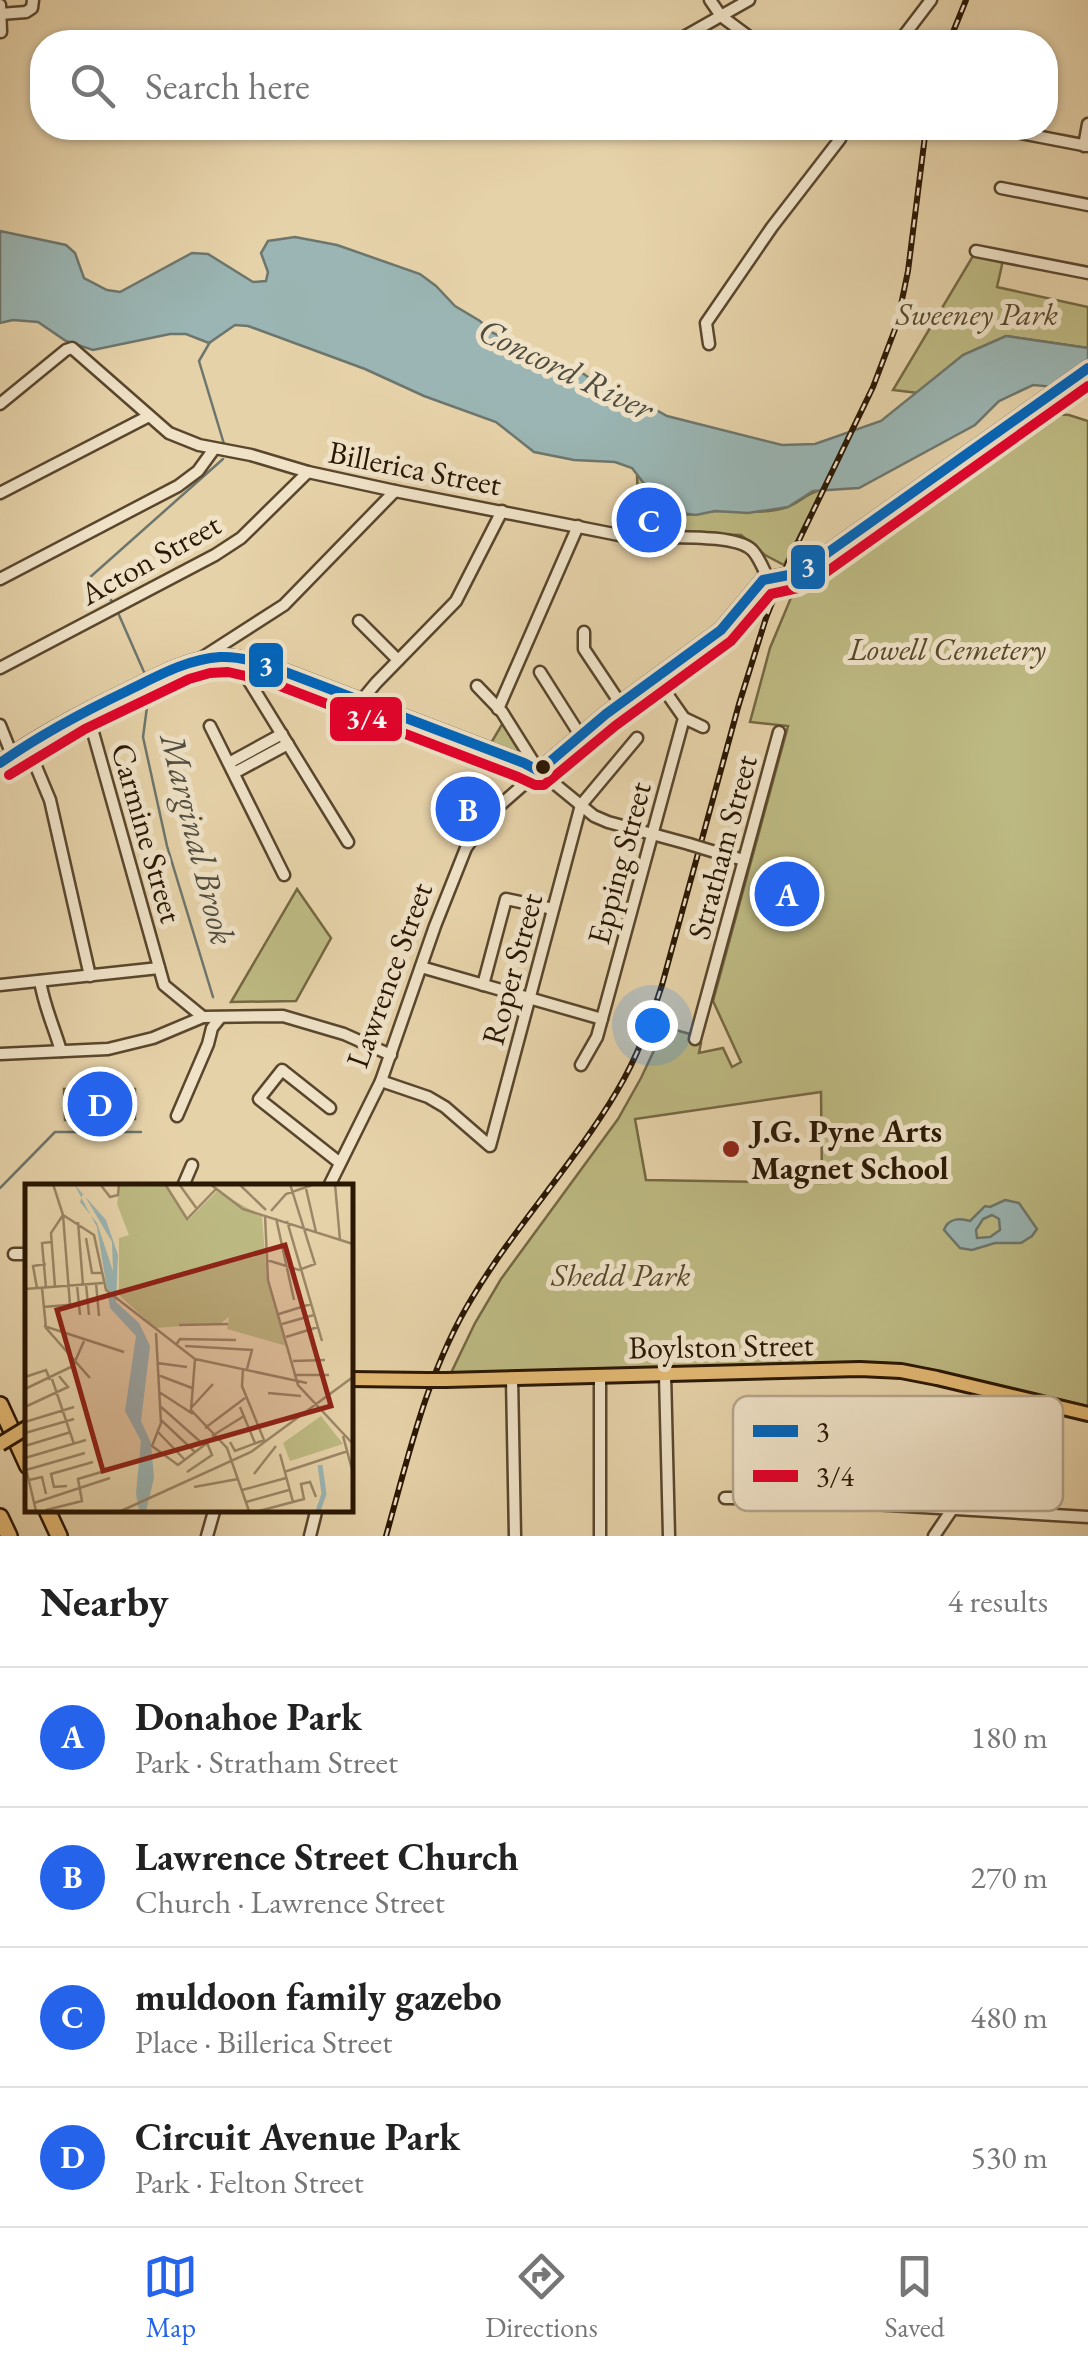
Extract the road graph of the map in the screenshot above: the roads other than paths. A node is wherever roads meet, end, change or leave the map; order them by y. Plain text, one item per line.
1 (33, 0) edge
2 (710, 0) edge
3 (749, 0) edge
4 (932, 0) edge
5 (0, 5) edge
6 (0, 14) edge
7 (721, 16) junction
8 (696, 30) edge
9 (740, 30) edge
10 (908, 30) edge
11 (2, 32) edge
12 (1088, 124) edge
13 (838, 140) edge
14 (1056, 140) edge
15 (1086, 146) edge
16 (1001, 188) dead end
17 (1088, 205) edge
18 (976, 251) dead end
19 (1088, 273) edge
20 (709, 344) dead end
21 (1088, 368) edge
22 (0, 404) edge
23 (149, 416) junction
24 (214, 448) junction
25 (308, 472) junction
26 (394, 492) junction
27 (0, 493) edge
28 (502, 511) junction
29 (578, 526) junction
30 (0, 578) edge
31 (768, 578) junction
32 (359, 622) dead end
33 (584, 632) dead end
34 (198, 660) junction
35 (236, 660) junction
36 (398, 660) junction
37 (0, 668) edge
38 (540, 672) dead end
39 (656, 678) junction
40 (477, 686) dead end
41 (362, 701) junction
42 (620, 703) junction
43 (498, 709) junction
44 (87, 711) junction
45 (684, 718) junction
46 (0, 724) edge
47 (210, 726) dead end
48 (704, 726) dead end
49 (779, 732) dead end
50 (580, 736) junction
51 (637, 738) dead end
52 (285, 739) junction
53 (27, 745) junction
54 (6, 759) edge
55 (232, 768) junction
56 (539, 771) junction
57 (582, 805) junction
58 (652, 834) junction
59 (348, 842) dead end
60 (744, 860) junction
61 (284, 875) dead end
62 (553, 910) junction
63 (421, 967) junction
64 (159, 968) junction
65 (90, 976) junction
66 (40, 981) junction
67 (0, 985) edge
68 (483, 985) junction
69 (528, 998) junction
70 (203, 1017) junction
71 (220, 1018) junction
72 (602, 1019) junction
73 (694, 1039) dead end
74 (61, 1050) junction
75 (0, 1054) edge
76 (391, 1055) junction
77 (581, 1066) dead end
78 (382, 1081) junction
79 (330, 1108) dead end
80 (177, 1116) dead end
81 (340, 1163) junction
82 (192, 1165) dead end
83 (184, 1184) edge
84 (330, 1184) edge
85 (14, 1254) dead end
86 (25, 1254) edge
87 (665, 1374) junction
88 (600, 1376) junction
89 (512, 1378) junction
90 (352, 1379) edge
91 (1014, 1396) edge
92 (0, 1405) edge
93 (1063, 1408) edge
94 (1088, 1414) edge
95 (25, 1429) edge
96 (0, 1444) edge
97 (25, 1459) edge
98 (725, 1498) dead end
99 (733, 1498) edge
100 (47, 1511) edge
101 (214, 1511) edge
102 (316, 1511) edge
103 (951, 1511) edge
104 (982, 1511) edge
105 (0, 1517) edge
106 (1088, 1518) edge
107 (8, 1536) edge
108 (58, 1536) edge
109 (207, 1536) edge
110 (310, 1536) edge
111 (515, 1536) edge
112 (600, 1536) edge
113 (669, 1536) edge
114 (934, 1536) edge

1 - 6 street
2 - 7 street
3 - 7 street
4 - 10 street
5 - 6 street
6 - 11 street
7 - 8 street
7 - 9 street
12 - 15 street
13 - 20 street
14 - 15 street
16 - 17 street
18 - 19 street
21 - 31 main road, Lawrence Street
22 - 23 street, Billerica Street
23 - 24 street, Billerica Street
23 - 27 street
24 - 25 street, Billerica Street
24 - 30 street
25 - 26 street, Billerica Street
25 - 37 street, Acton Street
26 - 28 street, Billerica Street
26 - 34 street
28 - 29 street, Billerica Street
28 - 36 street
29 - 31 street, Billerica Street
29 - 43 street
31 - 39 main road, Lawrence Street
32 - 36 street
33 - 42 street
34 - 35 main road
34 - 44 main road
35 - 41 main road
35 - 52 street
36 - 41 street
38 - 50 street
39 - 42 main road, Lawrence Street
39 - 45 street
40 - 43 street
41 - 56 main road
42 - 50 main road, Lawrence Street
43 - 56 street
44 - 53 main road
44 - 64 street, Carmine Street
45 - 48 street
45 - 58 street, Epping Street
46 - 54 street
47 - 55 street
49 - 60 street, Stratham Street
50 - 56 main road, Lawrence Street
51 - 57 street
52 - 55 street
52 - 59 street
53 - 54 main road
53 - 65 street
55 - 61 street
56 - 57 street
56 - 63 street, Lawrence Street
57 - 58 street
57 - 62 street, Roper Street
58 - 60 street, bridge
58 - 72 street, Epping Street
60 - 73 street, Stratham Street
62 - 68 street
62 - 69 street, Roper Street
63 - 68 street
63 - 76 street, Lawrence Street
64 - 65 street
64 - 70 street
65 - 66 street
66 - 67 street
66 - 74 street
68 - 69 street
69 - 72 street
69 - 78 street, Roper Street
70 - 71 street
70 - 74 street
71 - 76 street
71 - 80 street
72 - 77 street, Epping Street
74 - 75 street
76 - 78 street, Lawrence Street
78 - 81 street, Lawrence Street
79 - 81 street
81 - 84 street, Lawrence Street
82 - 83 street
85 - 86 street
87 - 88 main road, Boylston Street
87 - 91 main road, Boylston Street
87 - 113 street
88 - 89 main road, Boylston Street
88 - 112 street
89 - 90 main road, Boylston Street, bridge
89 - 111 street
92 - 97 highway
93 - 94 main road, Boylston Street
95 - 96 main road, bridge
98 - 99 street
100 - 108 highway
101 - 109 street
102 - 110 street
103 - 114 street
104 - 106 street
105 - 107 highway

